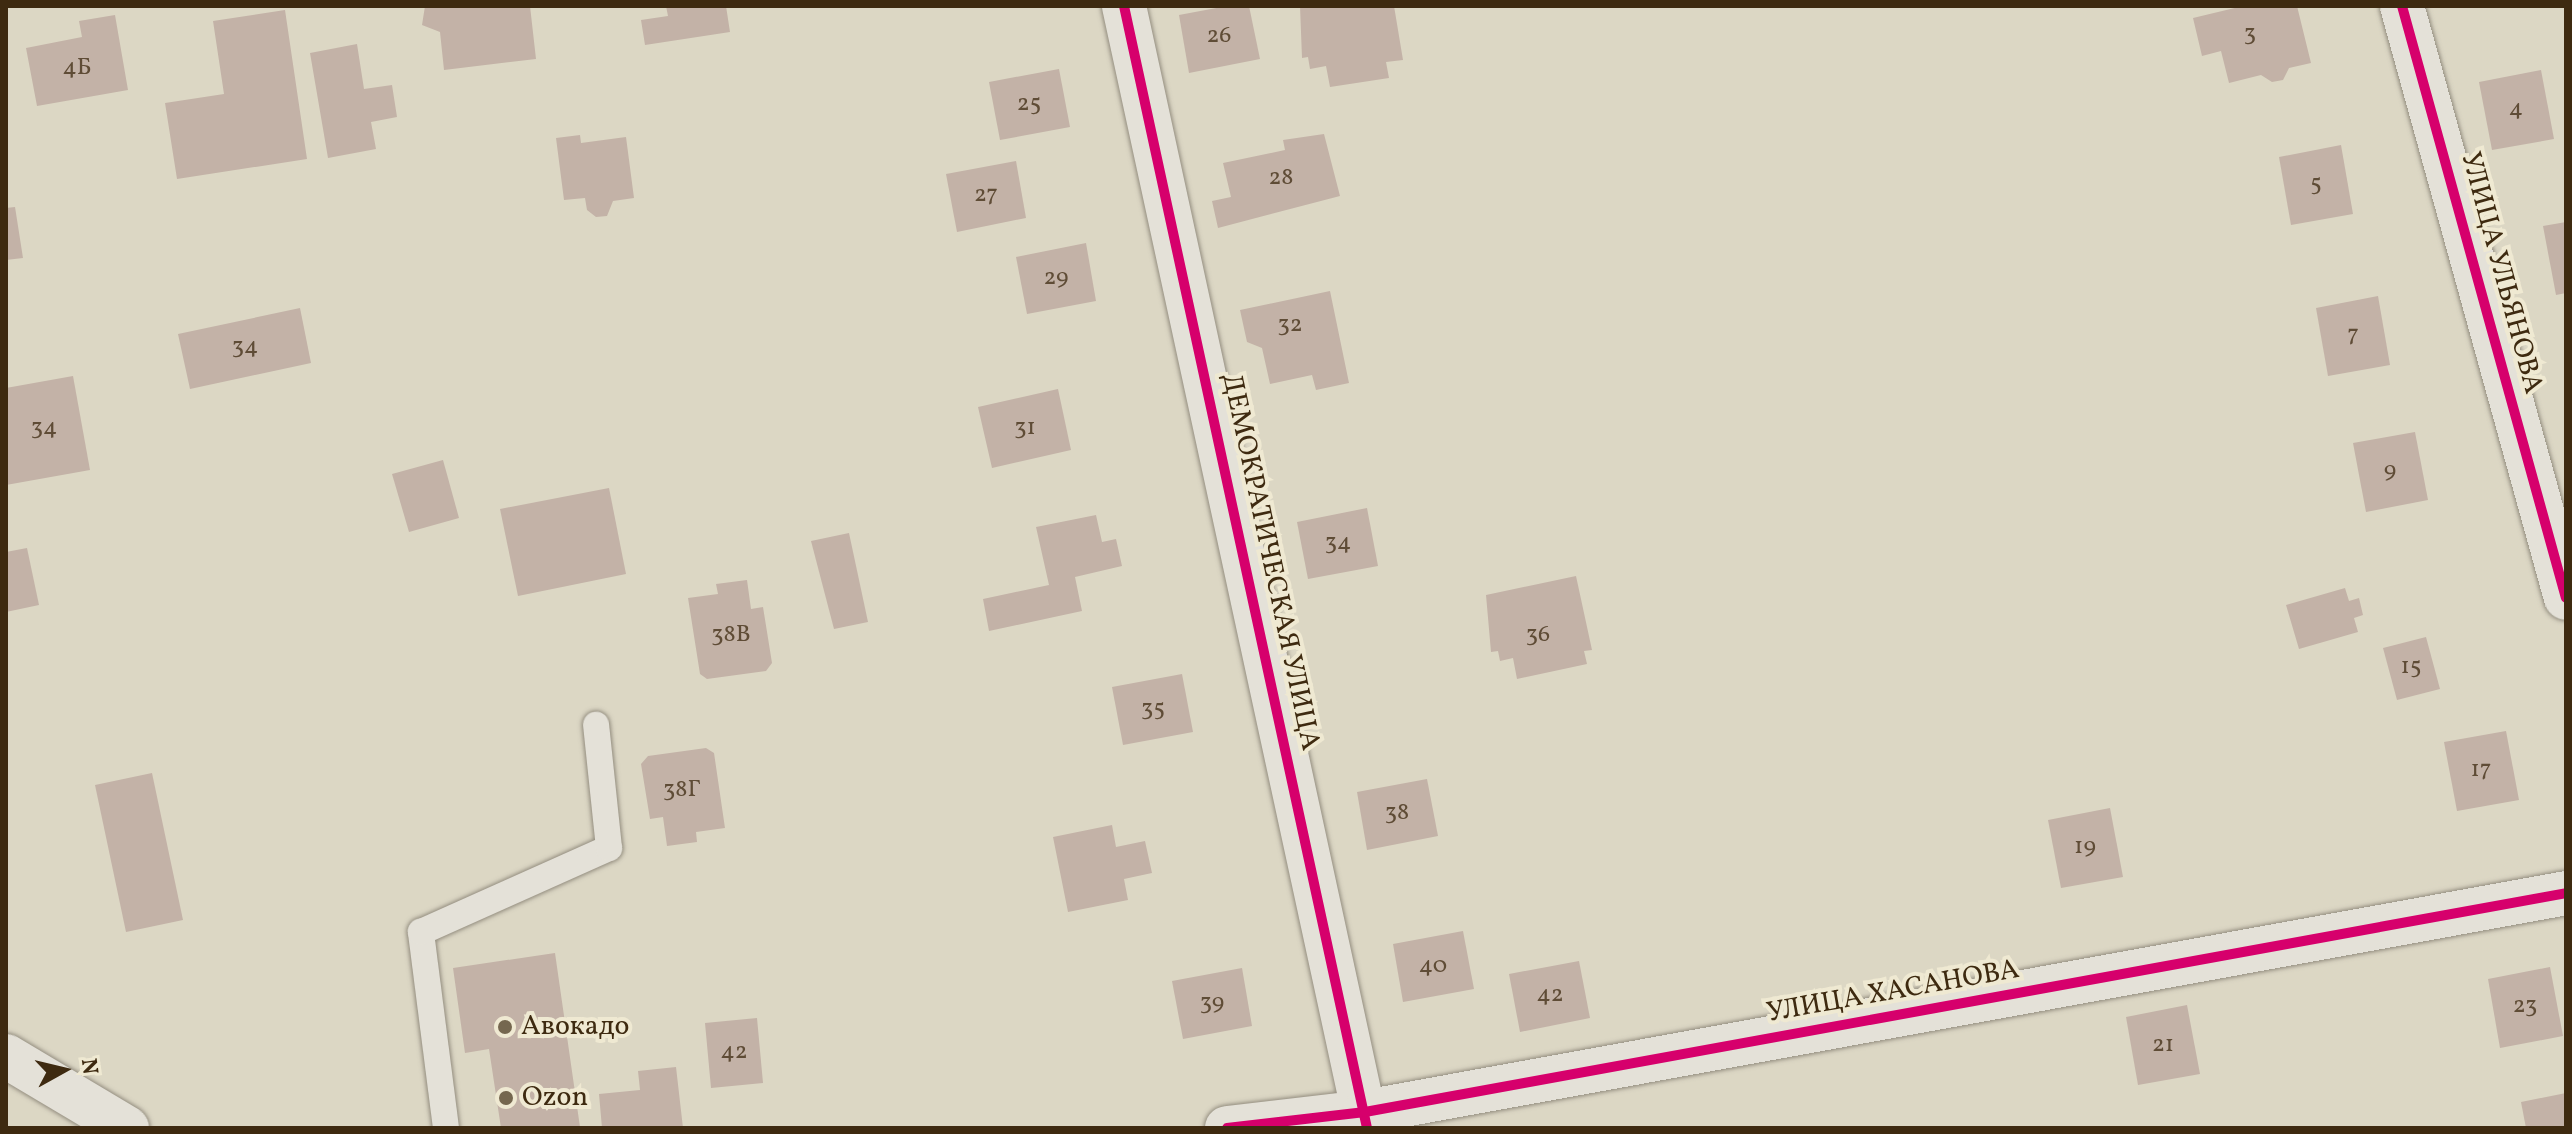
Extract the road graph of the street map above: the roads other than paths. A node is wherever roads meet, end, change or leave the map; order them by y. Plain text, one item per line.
1 (1124, 6) edge
2 (2402, 6) edge
3 (2566, 598) edge
4 (596, 725) dead end
5 (2566, 893) edge
6 (6, 1056) edge
7 (1366, 1120) edge
8 (127, 1128) edge
9 (446, 1128) edge
10 (1227, 1128) edge

1 - 7 street, ДЕМОКРАТИЧЕСКАЯ УЛИЦА
2 - 3 street, УЛИЦА УЛЬЯНОВА
4 - 9 lane
5 - 7 street, УЛИЦА ХАСАНОВА
6 - 8 street
7 - 10 street, УЛИЦА ХАСАНОВА

